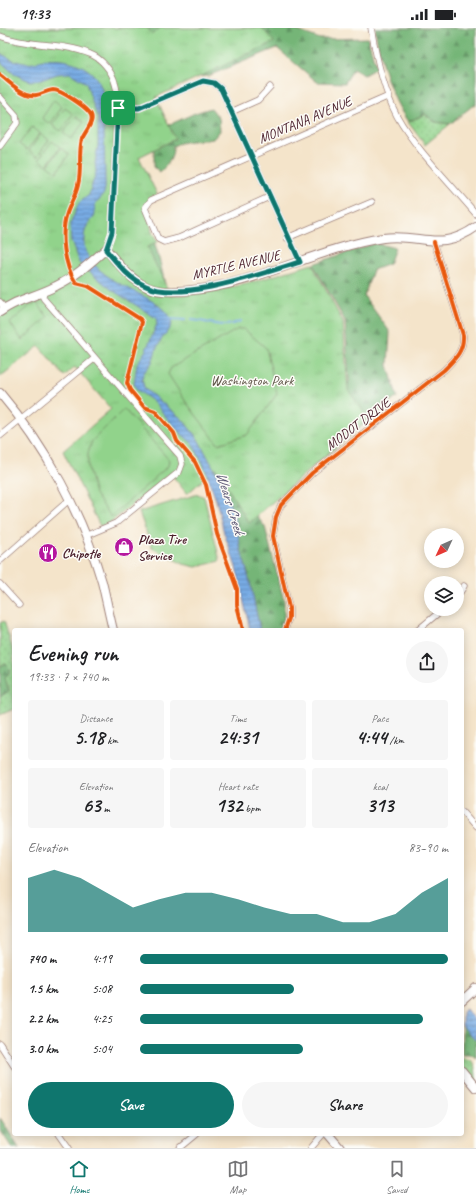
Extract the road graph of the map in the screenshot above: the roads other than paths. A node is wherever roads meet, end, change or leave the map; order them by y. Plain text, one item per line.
1 (371, 28) edge
2 (0, 36) edge
3 (270, 87) dead end
4 (389, 96) junction
5 (0, 97) edge
6 (118, 108) junction
7 (231, 112) junction
8 (0, 146) edge
9 (251, 156) junction
10 (269, 198) junction
11 (372, 202) dead end
12 (476, 214) edge
13 (476, 227) edge
14 (288, 238) junction
15 (434, 242) junction
16 (106, 250) junction
17 (300, 262) junction
18 (41, 293) junction
19 (1, 308) edge
20 (95, 358) junction
21 (0, 393) edge
22 (20, 419) junction
23 (0, 436) edge
24 (70, 500) junction
25 (85, 536) junction
26 (0, 561) edge
27 (0, 584) edge
28 (19, 605) dead end
29 (435, 616) edge
30 (113, 628) edge
31 (286, 628) edge
32 (420, 628) edge
33 (464, 814) edge
34 (476, 828) edge
35 (476, 988) edge
36 (464, 999) edge
37 (0, 1044) edge
38 (12, 1063) edge
39 (464, 1074) edge
40 (476, 1088) edge
41 (61, 1136) edge
42 (194, 1136) edge
43 (321, 1136) edge
44 (330, 1136) edge
45 (69, 1148) edge
46 (180, 1148) edge
47 (310, 1148) edge
48 (340, 1148) edge

1 - 4 street
2 - 6 street
3 - 7 street
4 - 9 street, MONTANA AVENUE
4 - 12 street
5 - 8 street
6 - 7 street
6 - 16 street
7 - 9 street
9 - 10 street
9 - 10 street, MONTANA AVENUE
10 - 14 street
11 - 14 street
13 - 15 street, MYRTLE AVENUE
14 - 17 street
15 - 17 street, MYRTLE AVENUE
15 - 31 street, MODOT DRIVE
16 - 17 street, MYRTLE AVENUE
16 - 18 street
18 - 19 street
18 - 20 street
20 - 22 street
20 - 25 street
21 - 22 street
22 - 23 street
22 - 24 street
24 - 25 street
24 - 26 street
25 - 30 street
27 - 28 street
29 - 32 street
33 - 34 street
35 - 36 street
37 - 38 street
39 - 40 street
41 - 45 street
42 - 46 street
43 - 47 street
44 - 48 street

